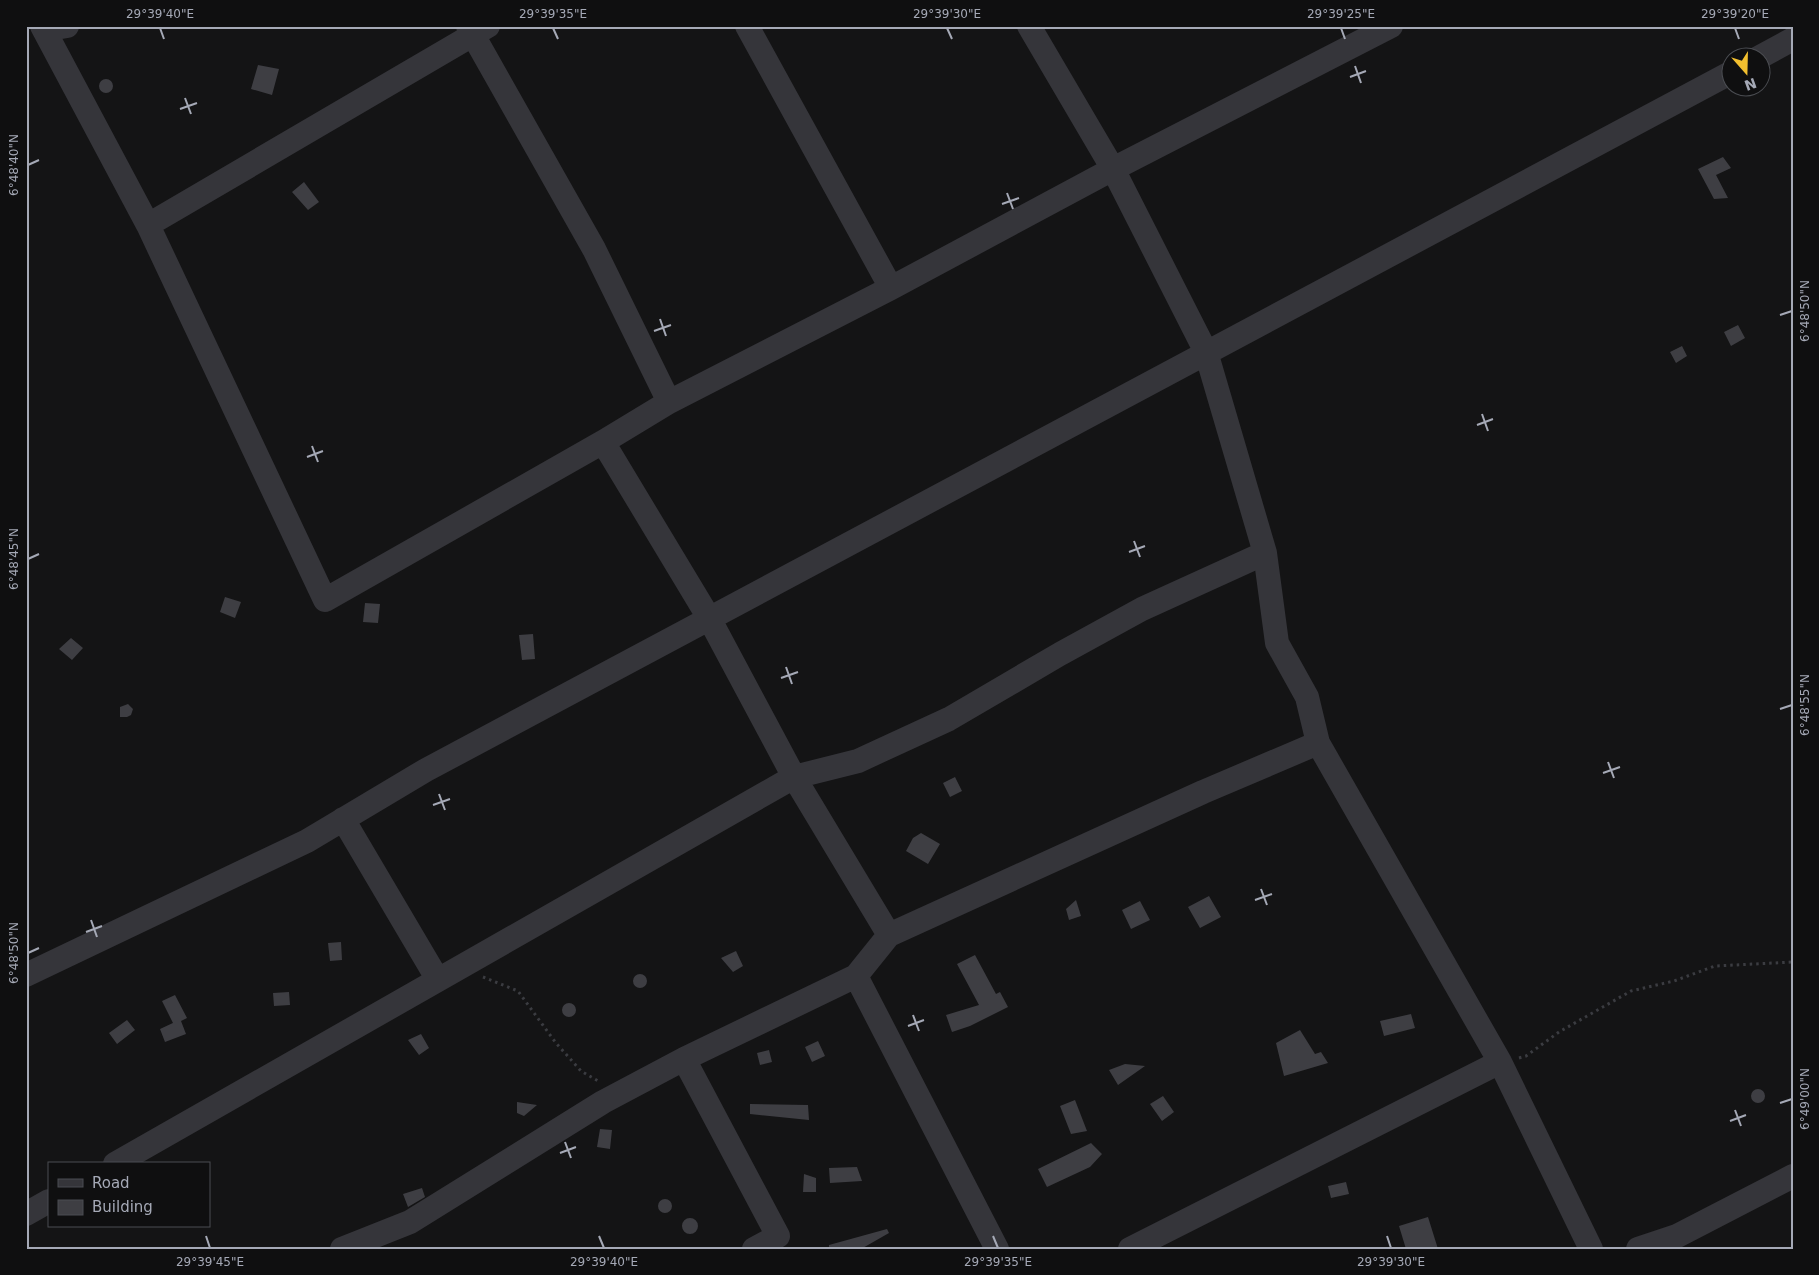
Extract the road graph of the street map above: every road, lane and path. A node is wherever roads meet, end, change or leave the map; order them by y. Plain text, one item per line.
1 (746, 26) edge
2 (1029, 26) edge
3 (1391, 26) edge
4 (51, 27) edge
5 (476, 29) edge
6 (1793, 39) edge
7 (1772, 50) edge
8 (1722, 77) edge
9 (1113, 169) junction
10 (148, 225) junction
11 (891, 288) junction
12 (1206, 352) junction
13 (669, 402) junction
14 (603, 442) junction
15 (1265, 552) junction
16 (709, 618) junction
17 (1318, 743) junction
18 (794, 777) junction
19 (343, 819) junction
20 (889, 935) junction
21 (1793, 962) edge
22 (26, 975) edge
23 (856, 976) junction
24 (476, 978) dead end
25 (438, 980) junction
26 (684, 1059) junction
27 (1500, 1062) junction
28 (620, 1093) junction
29 (119, 1162) edge
30 (1793, 1176) edge
31 (48, 1202) edge
32 (26, 1214) edge
33 (781, 1242) edge
34 (342, 1249) edge
35 (754, 1249) edge
36 (996, 1249) edge
37 (1130, 1249) edge
38 (1591, 1249) edge
39 (1638, 1249) edge

1 - 11 street
2 - 9 street
3 - 9 street
4 - 10 street
5 - 10 street
5 - 13 street
6 - 7 street
8 - 12 street
9 - 11 street
9 - 12 street
10 - 14 street
11 - 13 street
12 - 15 street
12 - 16 street
13 - 14 street
14 - 16 street
15 - 17 street
15 - 18 street
16 - 18 street
16 - 19 street
17 - 20 street
17 - 27 street
18 - 20 street
18 - 25 street
19 - 22 street
19 - 25 street
20 - 23 street
21 - 27 path
23 - 26 street
23 - 36 street
24 - 28 path
25 - 29 street
26 - 28 street
26 - 33 street
27 - 37 street
27 - 38 street
28 - 34 street
30 - 39 street
31 - 32 street
33 - 35 street

